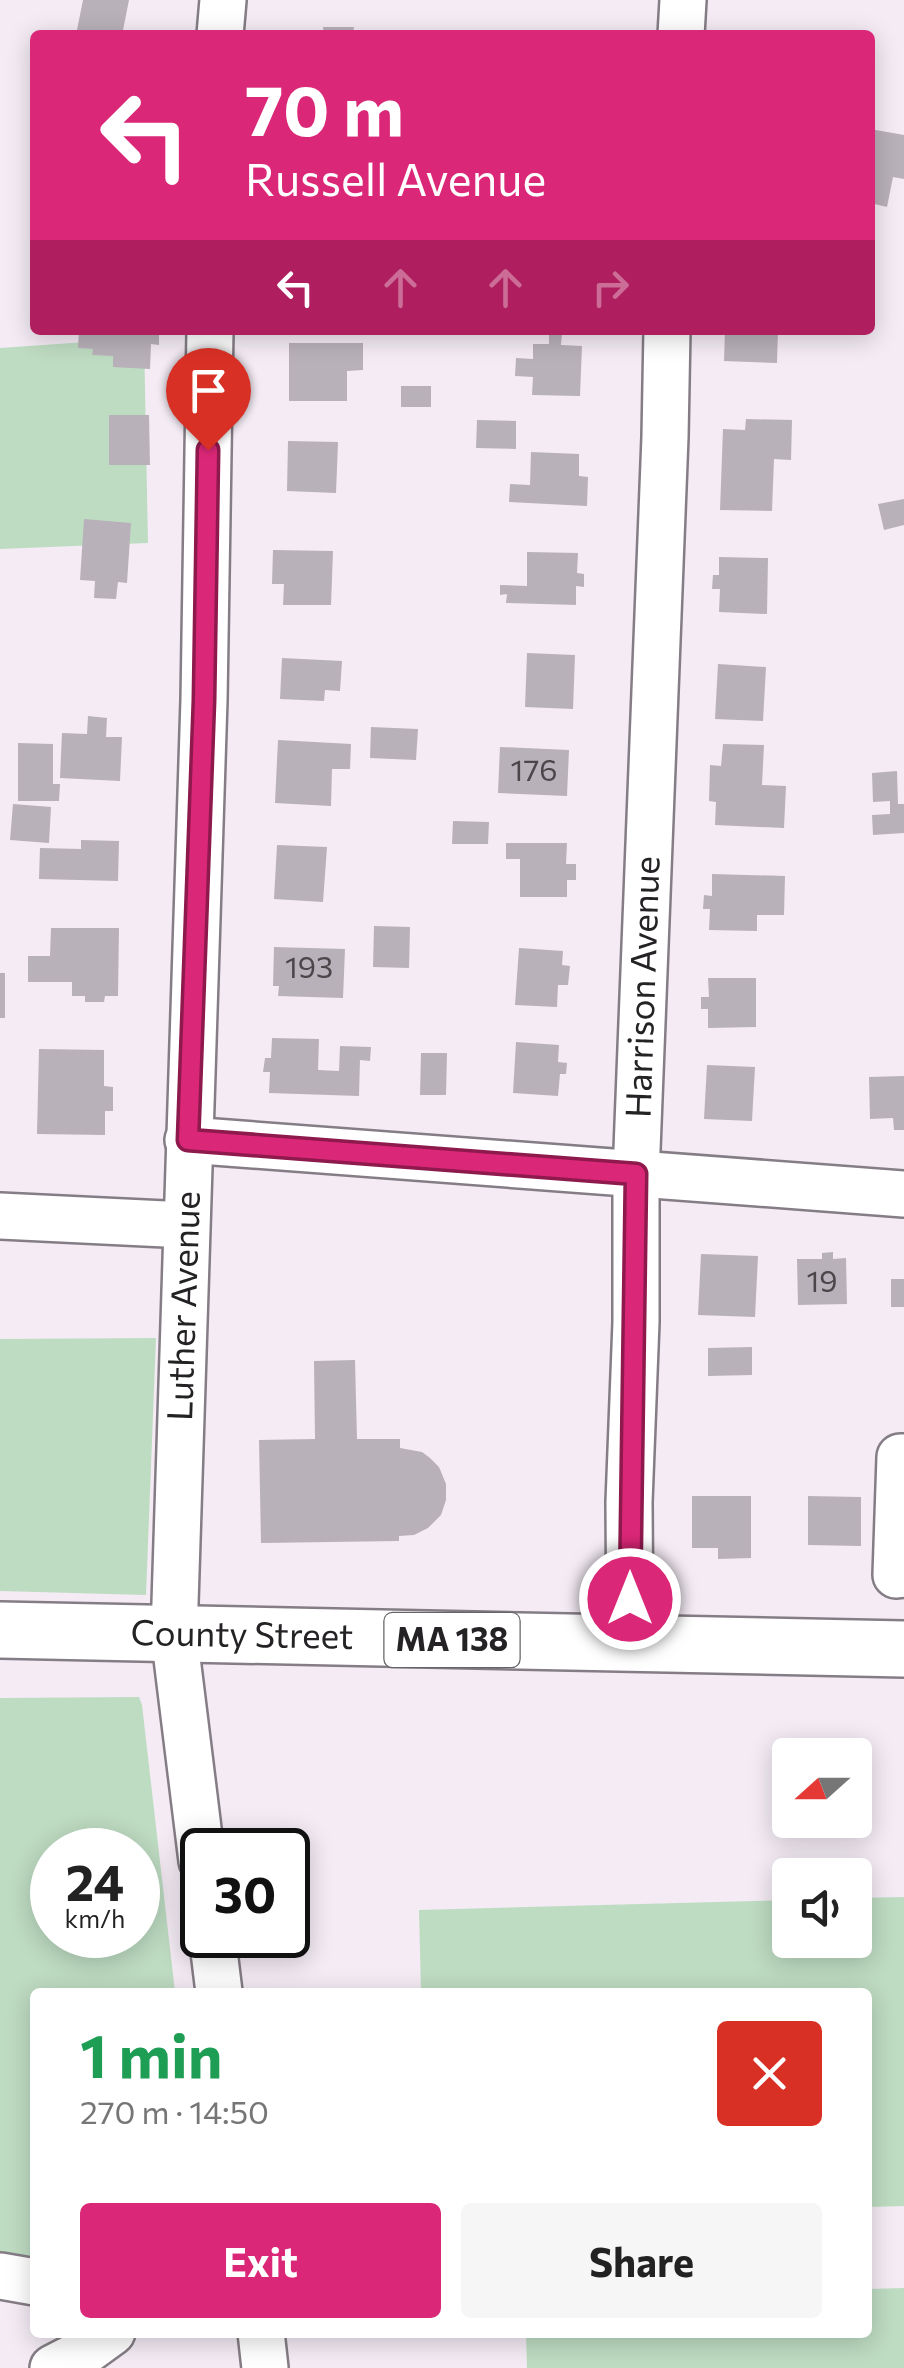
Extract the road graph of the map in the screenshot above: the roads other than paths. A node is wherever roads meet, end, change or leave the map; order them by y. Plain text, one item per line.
1 (223, 0) edge
2 (683, 0) edge
3 (220, 30) edge
4 (681, 30) edge
5 (210, 335) edge
6 (667, 335) edge
7 (188, 1140) junction
8 (636, 1174) junction
9 (904, 1194) edge
10 (0, 1216) edge
11 (186, 1225) junction
12 (904, 1457) edge
13 (904, 1574) edge
14 (0, 1630) edge
15 (174, 1634) junction
16 (630, 1644) junction
17 (904, 1648) edge
18 (198, 1828) edge
19 (215, 1958) edge
20 (219, 1988) edge
21 (0, 2276) edge
22 (30, 2281) edge
23 (104, 2338) edge
24 (261, 2338) edge
25 (53, 2368) edge
26 (265, 2368) edge

1 - 3 street
2 - 4 street
5 - 7 street, Luther Avenue
6 - 8 street, Harrison Avenue
7 - 8 street
7 - 11 street, Luther Avenue
8 - 9 street
8 - 16 street, Harrison Avenue
10 - 11 street
11 - 15 street, Luther Avenue
12 - 13 street
14 - 15 main road, County Street / MA 138
15 - 16 main road, County Street / MA 138
15 - 18 street, Luther Avenue
16 - 17 main road, County Street / MA 138
19 - 20 street
21 - 22 street
23 - 25 street
24 - 26 street

